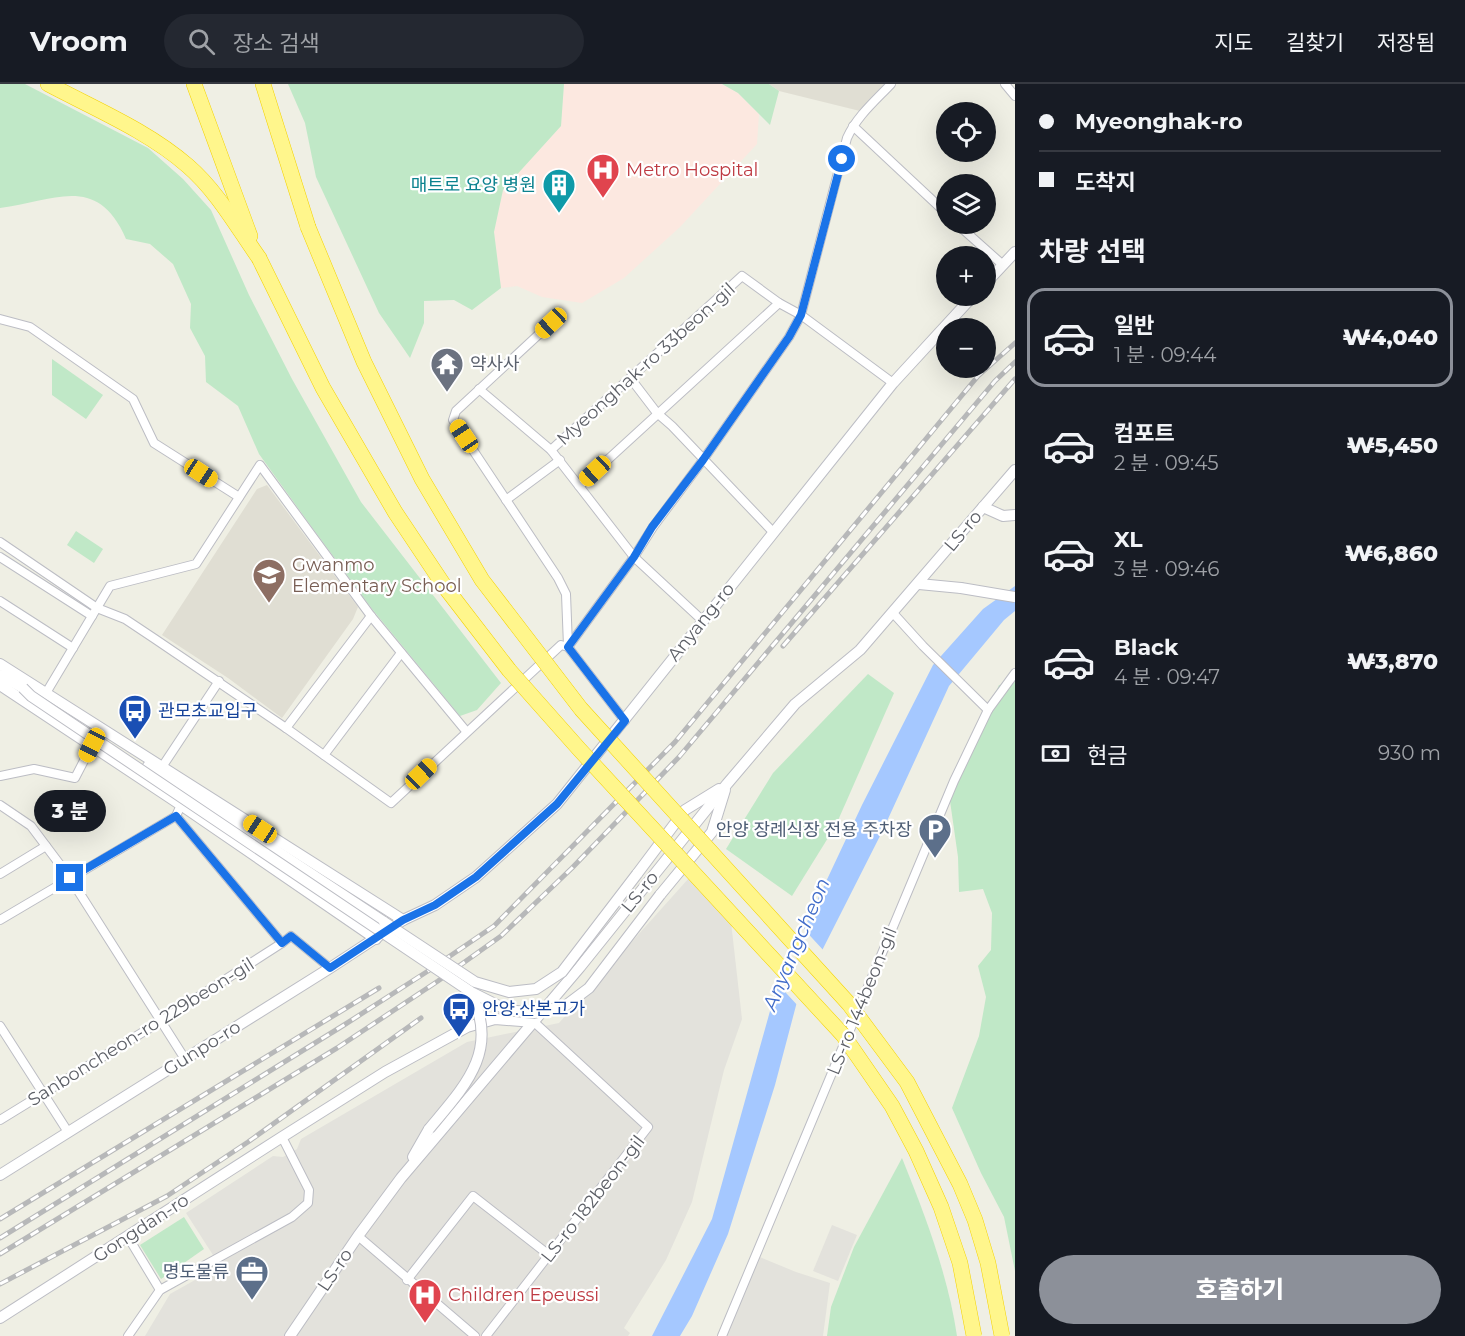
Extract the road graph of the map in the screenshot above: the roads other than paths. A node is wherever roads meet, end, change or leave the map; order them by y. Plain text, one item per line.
1 (48, 84) edge
2 (194, 84) edge
3 (262, 84) edge
4 (891, 84) edge
5 (1005, 84) edge
6 (1015, 96) edge
7 (853, 126) junction
8 (936, 204) edge
9 (968, 234) edge
10 (1015, 252) edge
11 (258, 258) junction
12 (1003, 266) junction
13 (996, 273) edge
14 (779, 303) junction
15 (964, 306) edge
16 (801, 315) junction
17 (0, 319) edge
18 (551, 323) dead end
19 (631, 379) junction
20 (893, 383) junction
21 (479, 389) junction
22 (657, 413) junction
23 (551, 450) junction
24 (560, 460) junction
25 (703, 460) junction
26 (1015, 470) edge
27 (579, 486) junction
28 (239, 497) junction
29 (507, 501) junction
30 (983, 507) junction
31 (1015, 515) edge
32 (773, 532) junction
33 (0, 542) edge
34 (0, 557) edge
35 (634, 557) junction
36 (919, 584) junction
37 (1015, 597) edge
38 (0, 601) edge
39 (97, 608) junction
40 (893, 613) junction
41 (92, 616) junction
42 (371, 616) junction
43 (703, 621) junction
44 (568, 647) junction
45 (73, 648) junction
46 (401, 653) junction
47 (0, 664) edge
48 (1015, 673) edge
49 (0, 675) edge
50 (219, 681) junction
51 (0, 685) edge
52 (23, 688) junction
53 (46, 693) junction
54 (988, 710) junction
55 (625, 721) junction
56 (286, 728) junction
57 (466, 732) junction
58 (92, 745) junction
59 (324, 756) junction
60 (162, 767) junction
61 (0, 776) edge
62 (727, 784) junction
63 (0, 805) edge
64 (181, 805) junction
65 (176, 816) junction
66 (46, 846) junction
67 (0, 874) edge
68 (70, 878) junction
69 (0, 920) edge
70 (403, 920) junction
71 (376, 939) junction
72 (282, 943) junction
73 (330, 968) junction
74 (471, 992) junction
75 (161, 1021) junction
76 (534, 1022) junction
77 (0, 1026) edge
78 (185, 1059) junction
79 (43, 1095) junction
80 (0, 1120) edge
81 (68, 1132) junction
82 (282, 1137) junction
83 (0, 1175) edge
84 (401, 1178) junction
85 (358, 1236) junction
86 (128, 1237) junction
87 (549, 1255) junction
88 (406, 1280) junction
89 (160, 1290) junction
90 (0, 1318) edge
91 (128, 1336) edge
92 (290, 1336) edge
93 (475, 1336) edge
94 (486, 1336) edge
95 (722, 1336) edge
96 (974, 1336) edge
97 (1002, 1336) edge

1 - 11 highway
2 - 11 highway
3 - 97 highway, bridge
4 - 7 street
5 - 6 street
7 - 8 street
7 - 16 street
9 - 12 street
10 - 12 street
11 - 96 highway, bridge
12 - 13 street
14 - 16 street, Myeonghak-ro 33beon-gil
14 - 19 street, Myeonghak-ro 33beon-gil
14 - 22 street
15 - 20 street, Anyang-ro
16 - 20 street, Myeonghak-ro 33beon-gil
16 - 25 street
17 - 28 street
18 - 21 street
19 - 22 street
19 - 23 street, Myeonghak-ro 33beon-gil
20 - 32 street, Anyang-ro
21 - 23 street
21 - 29 street
22 - 25 street
22 - 27 street
23 - 24 street
24 - 27 street
24 - 29 street
25 - 32 street
25 - 35 street
26 - 30 street, LS-ro
27 - 35 street
28 - 39 street
28 - 42 street
29 - 44 street
30 - 31 street
30 - 36 street, LS-ro
32 - 43 street, Anyang-ro
33 - 39 street
34 - 41 street
35 - 43 street
35 - 44 street
36 - 37 street, bridge
36 - 40 street, LS-ro
38 - 45 street
39 - 41 street
39 - 50 street
40 - 54 street
40 - 62 street, LS-ro
41 - 45 street
42 - 46 street
42 - 56 street
43 - 55 street, Anyang-ro
44 - 55 street
44 - 57 street
45 - 53 street
46 - 57 street
46 - 59 street
47 - 53 street
48 - 54 street, LS-ro 144beon-gil
49 - 52 street
50 - 56 street
50 - 60 street
51 - 58 street
52 - 62 street, bridge
52 - 74 street, bridge
53 - 60 street
54 - 95 street, LS-ro 144beon-gil
55 - 70 street, Anyang-ro
56 - 59 street
57 - 59 street
58 - 61 street
58 - 64 street
60 - 70 street
62 - 74 street, bridge
62 - 76 street, LS-ro
63 - 66 street
64 - 65 street
64 - 71 street
65 - 68 street
65 - 72 street
66 - 67 street
66 - 68 street
68 - 69 street
68 - 75 street
70 - 71 street, Gunpo-ro
71 - 73 street, Gunpo-ro
72 - 73 street
72 - 75 street, Sanboncheon-ro 229beon-gil
73 - 78 street, Gunpo-ro
74 - 84 street, bridge
75 - 78 street
75 - 79 street, Sanboncheon-ro 229beon-gil
76 - 82 street, Gongdan-ro
76 - 84 street, LS-ro
76 - 87 street, LS-ro 182beon-gil
77 - 79 street
78 - 81 street, Gunpo-ro
79 - 80 street, Sanboncheon-ro 229beon-gil
79 - 81 street
81 - 83 street, Gunpo-ro
82 - 86 street, Gongdan-ro
82 - 89 street
84 - 85 street, LS-ro
85 - 88 street
85 - 92 street, LS-ro
86 - 89 street
86 - 90 street, Gongdan-ro
87 - 88 street
87 - 94 street, LS-ro 182beon-gil
88 - 93 street
89 - 91 street

